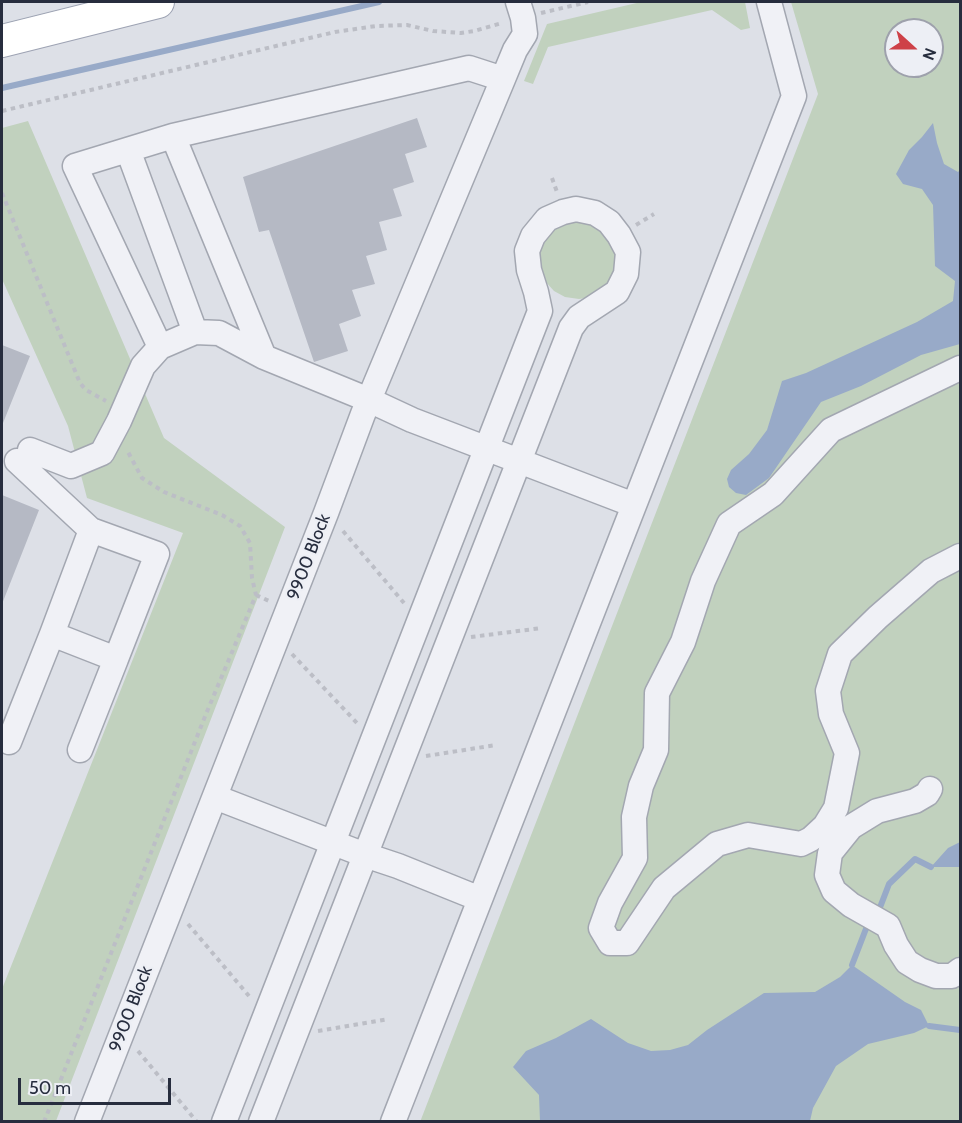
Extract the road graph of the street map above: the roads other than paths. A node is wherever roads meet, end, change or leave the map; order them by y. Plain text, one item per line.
1 (152, 2) edge
2 (506, 2) edge
3 (769, 2) edge
4 (526, 8) edge
5 (2, 41) edge
6 (516, 50) junction
7 (503, 79) junction
8 (173, 136) junction
9 (128, 150) junction
10 (195, 332) junction
11 (160, 347) junction
12 (264, 357) junction
13 (960, 368) edge
14 (369, 400) junction
15 (487, 448) junction
16 (519, 461) junction
17 (634, 505) junction
18 (91, 530) junction
19 (960, 556) edge
20 (52, 634) junction
21 (116, 659) junction
22 (9, 742) dead end
23 (80, 750) dead end
24 (930, 789) dead end
25 (215, 796) junction
26 (333, 843) junction
27 (820, 846) junction
28 (365, 855) junction
29 (480, 899) junction
30 (960, 970) edge
31 (87, 1122) edge
32 (224, 1122) edge
33 (261, 1122) edge
34 (393, 1122) edge

1 - 5 main road
2 - 6 lane
3 - 17 lane
4 - 6 lane, 9900 Block
6 - 7 lane, 9900 Block
7 - 8 lane
7 - 14 lane, 9900 Block
8 - 9 lane
8 - 12 lane
9 - 10 lane
9 - 11 lane
10 - 11 lane
10 - 12 lane
11 - 18 lane
12 - 14 lane
13 - 27 lane
14 - 15 lane
14 - 25 lane, 9900 Block
15 - 16 lane
15 - 16 lane
15 - 26 lane
16 - 17 lane
16 - 28 lane
17 - 29 lane
18 - 20 lane
18 - 21 lane
19 - 27 lane
20 - 21 lane
20 - 22 lane
21 - 23 lane
24 - 27 lane
25 - 26 lane
25 - 31 lane, 9900 Block
26 - 28 lane
26 - 32 lane
27 - 30 lane
28 - 29 lane
28 - 33 lane
29 - 34 lane

